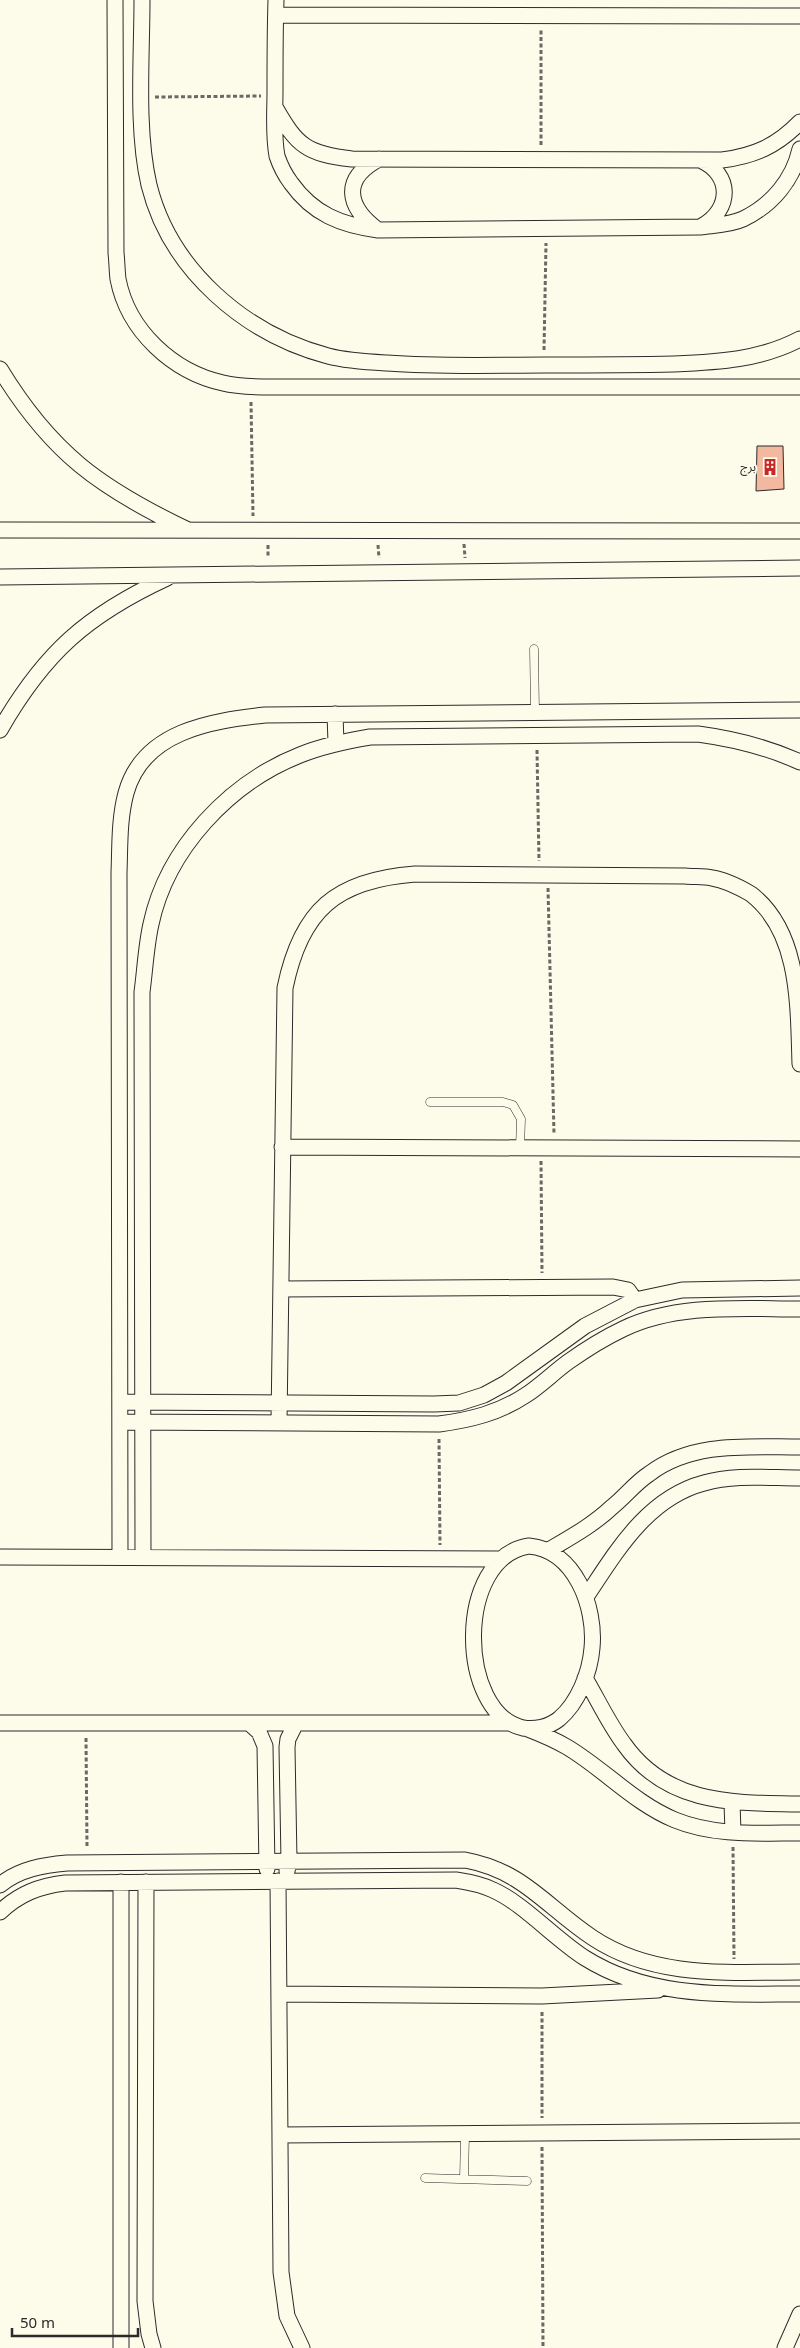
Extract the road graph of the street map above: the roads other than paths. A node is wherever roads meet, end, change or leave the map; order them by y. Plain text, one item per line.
1 (115, 0) edge
2 (142, 0) edge
3 (276, 0) edge
4 (423, 0) edge
5 (276, 15) junction
6 (423, 15) junction
7 (800, 16) edge
8 (275, 101) junction
9 (142, 118) junction
10 (116, 119) junction
11 (800, 122) edge
12 (800, 149) edge
13 (379, 159) junction
14 (699, 159) junction
15 (700, 227) junction
16 (378, 230) junction
17 (800, 339) edge
18 (634, 365) junction
19 (0, 369) edge
20 (636, 387) junction
21 (800, 387) edge
22 (0, 530) edge
23 (800, 531) edge
24 (191, 532) junction
25 (800, 568) edge
26 (171, 576) junction
27 (0, 577) edge
28 (534, 649) dead end
29 (800, 710) edge
30 (536, 712) junction
31 (335, 714) junction
32 (0, 730) edge
33 (536, 734) junction
34 (336, 743) junction
35 (800, 762) edge
36 (800, 1064) edge
37 (430, 1102) dead end
38 (282, 1147) junction
39 (520, 1148) junction
40 (800, 1149) edge
41 (800, 1288) edge
42 (281, 1289) junction
43 (635, 1300) junction
44 (800, 1309) edge
45 (120, 1402) junction
46 (142, 1402) junction
47 (279, 1403) junction
48 (120, 1422) junction
49 (142, 1422) junction
50 (279, 1422) junction
51 (800, 1447) edge
52 (800, 1478) edge
53 (549, 1550) junction
54 (0, 1557) edge
55 (120, 1557) junction
56 (143, 1557) junction
57 (499, 1560) junction
58 (586, 1598) junction
59 (585, 1678) junction
60 (0, 1723) edge
61 (248, 1723) junction
62 (296, 1723) junction
63 (509, 1723) junction
64 (527, 1728) junction
65 (732, 1803) junction
66 (800, 1804) edge
67 (733, 1832) junction
68 (800, 1833) edge
69 (265, 1861) junction
70 (289, 1861) junction
71 (45, 1865) junction
72 (278, 1881) junction
73 (121, 1882) junction
74 (146, 1882) junction
75 (0, 1885) edge
76 (49, 1885) junction
77 (0, 1912) edge
78 (800, 1972) edge
79 (670, 1989) junction
80 (279, 1994) junction
81 (800, 1994) edge
82 (800, 2131) edge
83 (465, 2134) junction
84 (280, 2135) junction
85 (425, 2178) dead end
86 (464, 2179) junction
87 (527, 2181) dead end
88 (122, 2301) junction
89 (145, 2301) junction
90 (800, 2314) edge
91 (122, 2348) edge
92 (154, 2348) edge
93 (302, 2348) edge
94 (785, 2348) edge

1 - 10 street
2 - 9 street
3 - 5 street
4 - 6 street
5 - 6 street
5 - 8 street
6 - 7 street
8 - 13 street
8 - 16 street
9 - 10 street
9 - 18 street
10 - 20 street
11 - 14 street
12 - 15 street
13 - 14 street
13 - 16 street
14 - 15 street
15 - 16 street
17 - 18 street
18 - 20 street
19 - 24 street
20 - 21 street
22 - 24 street
23 - 24 street
25 - 26 street
26 - 27 street
26 - 32 street
28 - 30 lane
29 - 30 street
30 - 31 street
30 - 33 street
31 - 34 street
31 - 45 street
33 - 34 street
33 - 35 street
34 - 46 street
36 - 38 street
37 - 39 lane
38 - 39 street
38 - 42 street
39 - 40 street
41 - 43 street
42 - 43 street
42 - 47 street
43 - 47 street
44 - 50 street
45 - 46 street
45 - 48 street
46 - 47 street
46 - 49 street
47 - 50 street
48 - 49 street
48 - 55 street
49 - 50 street
49 - 56 street
51 - 53 street
52 - 58 street
53 - 57 street
53 - 58 street
54 - 55 street
55 - 56 street
56 - 57 street
57 - 63 street
58 - 59 street
59 - 64 street
59 - 65 street
60 - 61 street
61 - 62 street
61 - 69 street
62 - 63 street
62 - 70 street
63 - 64 street
64 - 67 street
65 - 66 street
65 - 67 street
67 - 68 street
69 - 70 street
69 - 71 street
69 - 72 street
70 - 72 street
70 - 78 street
71 - 75 street
71 - 76 street
72 - 74 street
72 - 79 street
72 - 80 street
73 - 74 street
73 - 76 street
73 - 88 street
74 - 89 street
76 - 77 street
79 - 80 street
79 - 81 street
80 - 84 street
82 - 83 street
83 - 84 street
83 - 86 lane
84 - 93 street
85 - 86 lane
86 - 87 lane
88 - 89 street
88 - 91 street
89 - 92 street
90 - 94 street

